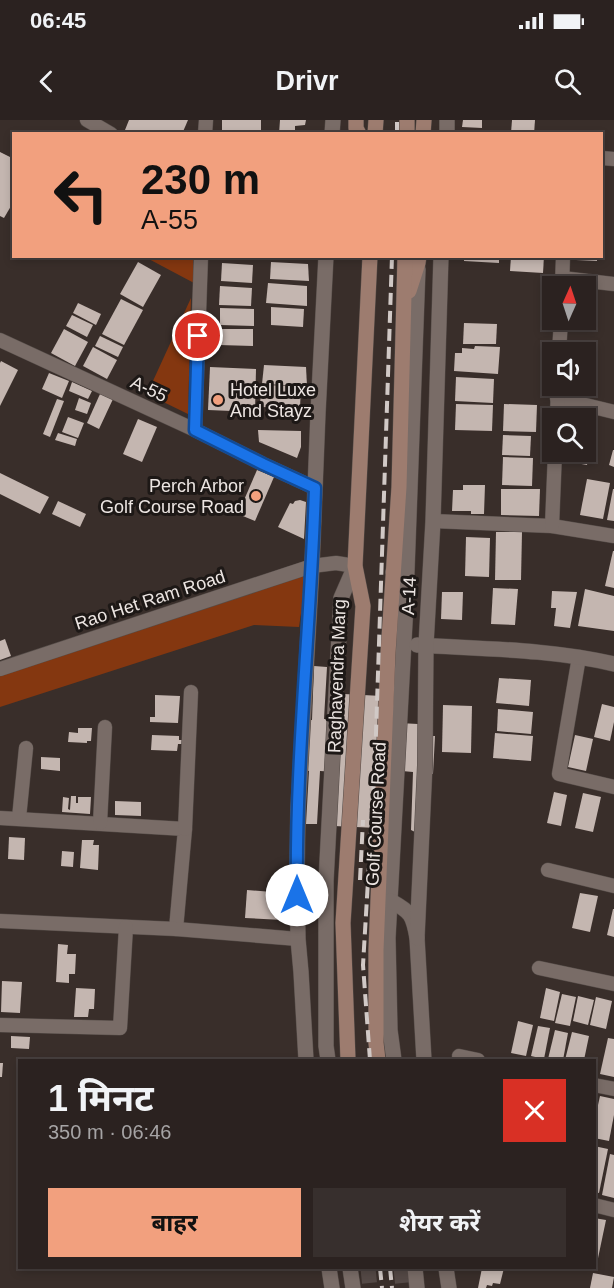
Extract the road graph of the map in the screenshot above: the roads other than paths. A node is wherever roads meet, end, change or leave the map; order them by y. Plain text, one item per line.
1 (87, 120) edge
2 (108, 132) edge
3 (201, 258) edge
4 (326, 258) edge
5 (370, 258) edge
6 (441, 258) edge
7 (563, 258) edge
8 (414, 259) edge
9 (562, 276) edge
10 (596, 283) edge
11 (614, 284) edge
12 (0, 340) edge
13 (569, 396) edge
14 (614, 412) edge
15 (195, 430) junction
16 (555, 462) edge
17 (315, 488) junction
18 (433, 521) junction
19 (552, 526) junction
20 (614, 536) edge
21 (312, 566) junction
22 (355, 566) junction
23 (393, 572) junction
24 (406, 604) junction
25 (404, 644) junction
26 (426, 645) junction
27 (579, 657) junction
28 (614, 664) edge
29 (0, 669) edge
30 (191, 692) dead end
31 (105, 727) dead end
32 (26, 748) dead end
33 (614, 786) edge
34 (0, 818) edge
35 (19, 818) junction
36 (100, 824) junction
37 (185, 830) junction
38 (548, 870) dead end
39 (614, 885) edge
40 (391, 901) junction
41 (0, 921) edge
42 (126, 927) junction
43 (176, 929) junction
44 (417, 938) junction
45 (298, 939) junction
46 (539, 968) dead end
47 (614, 984) edge
48 (0, 1025) edge
49 (459, 1056) dead end
50 (306, 1059) edge
51 (328, 1059) edge
52 (348, 1059) edge
53 (378, 1059) edge
54 (394, 1059) edge
55 (424, 1059) edge
56 (473, 1059) edge
57 (596, 1084) edge
58 (614, 1089) edge
59 (596, 1206) edge
60 (614, 1210) edge
61 (329, 1269) edge
62 (350, 1269) edge
63 (415, 1269) edge
64 (446, 1269) edge
65 (332, 1288) edge
66 (353, 1288) edge
67 (417, 1288) edge
68 (449, 1288) edge

1 - 2 street
3 - 15 street
4 - 17 street
5 - 22 main road, Raghavendra Marg
6 - 18 street, A-14
7 - 9 street
8 - 23 main road
8 - 24 street
10 - 11 street
12 - 15 street, A-55
13 - 14 street
15 - 17 street, A-55
16 - 19 street
17 - 21 street
18 - 19 street
18 - 26 street, A-14
19 - 20 street
21 - 22 street, Rao Het Ram Road
21 - 29 street, Rao Het Ram Road
21 - 45 street
22 - 51 street
22 - 52 main road, Raghavendra Marg
23 - 24 street, Golf Course Road
23 - 53 main road
24 - 25 street, Golf Course Road
25 - 26 street
25 - 40 street, Golf Course Road
26 - 27 street
26 - 44 street, A-14
27 - 28 street
27 - 33 street
30 - 37 street
31 - 36 street
32 - 35 street
34 - 35 street
35 - 36 street
36 - 37 street
37 - 43 street
38 - 39 street
40 - 44 street
40 - 54 street, Golf Course Road
41 - 42 street
42 - 43 street
42 - 48 street
43 - 45 street
44 - 55 street
45 - 50 street
46 - 47 street
49 - 56 street
57 - 58 street
59 - 60 street
61 - 65 street
62 - 66 street
63 - 67 street
64 - 68 street

